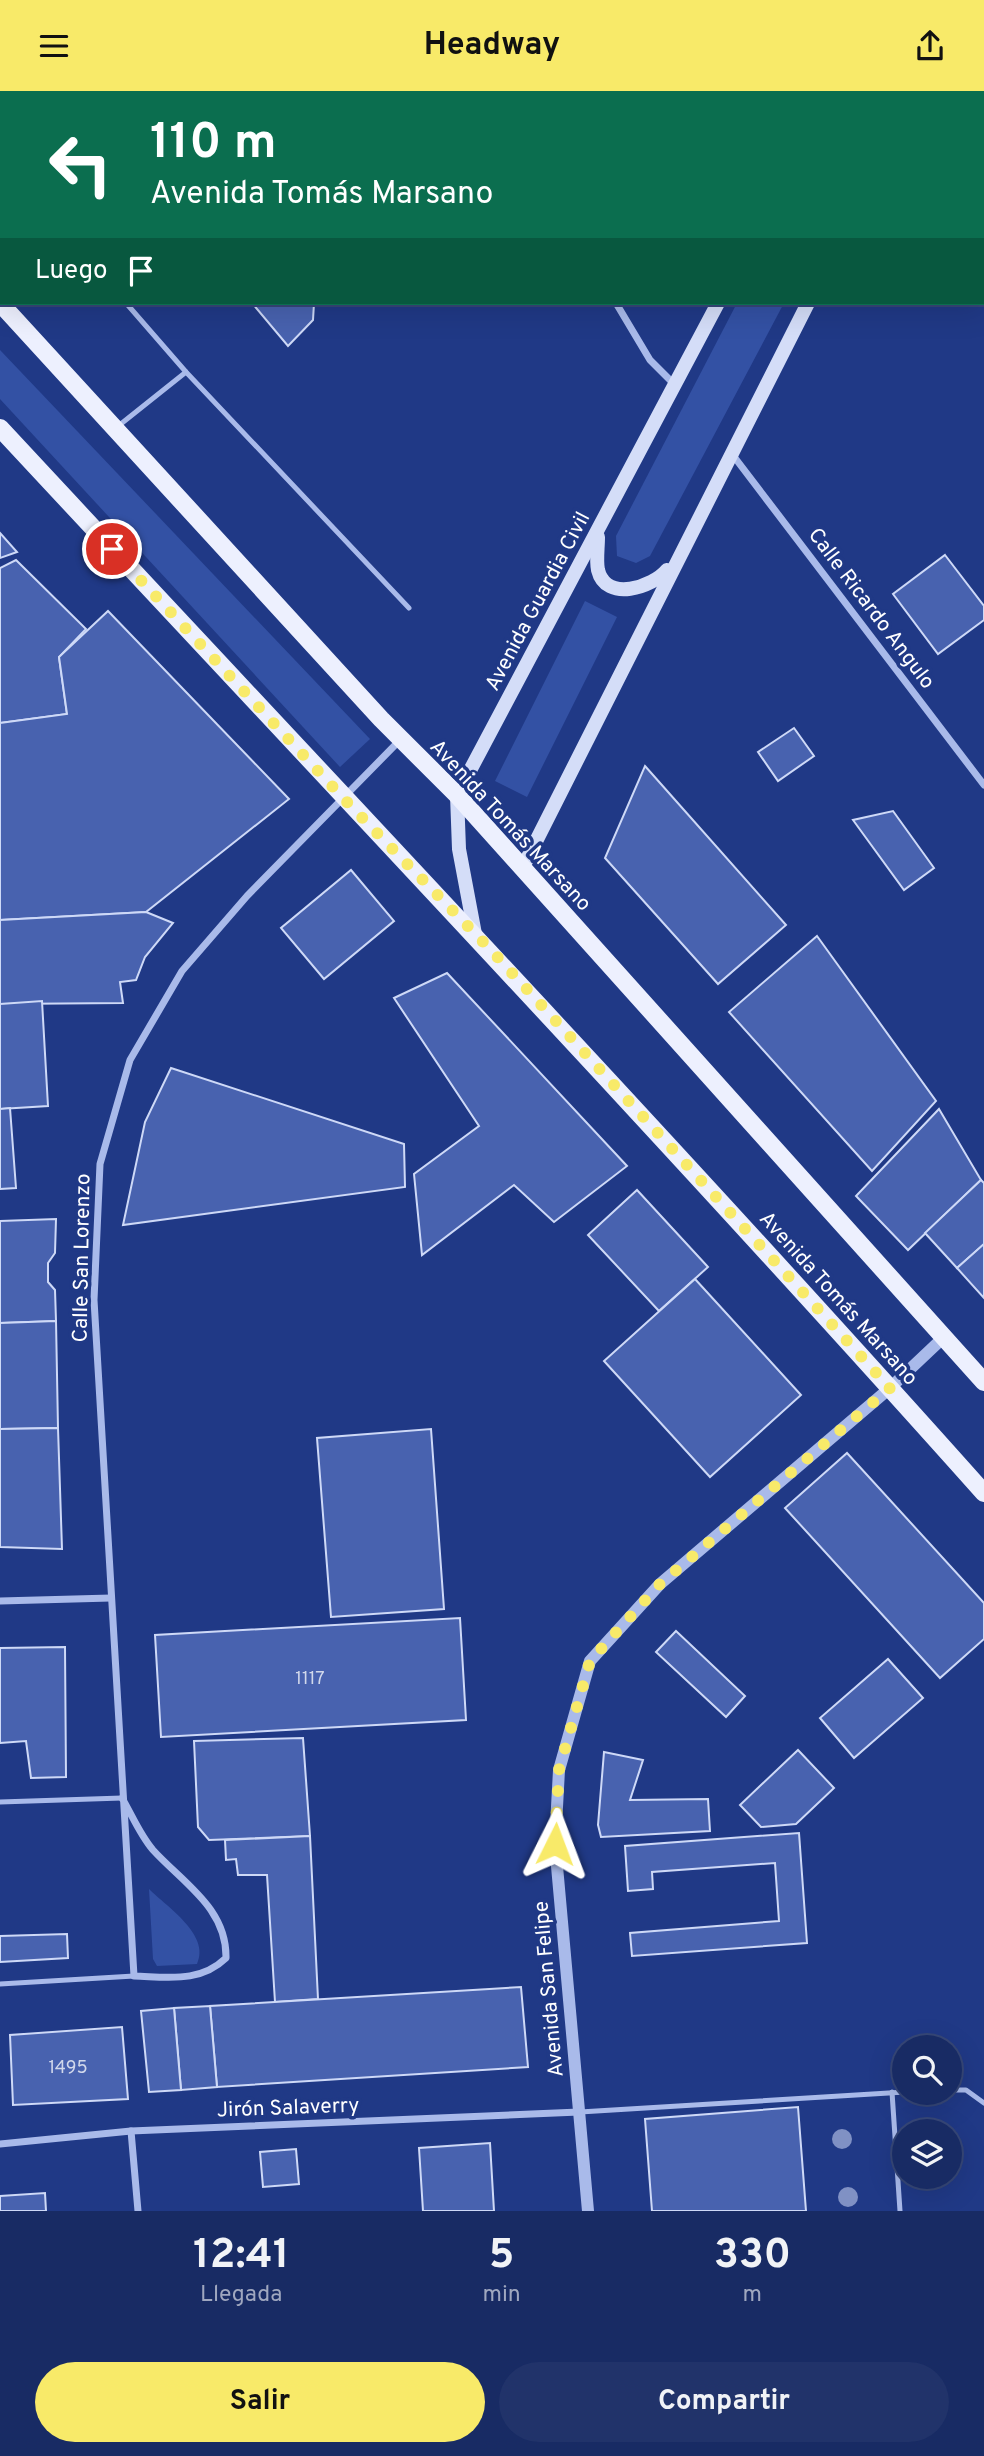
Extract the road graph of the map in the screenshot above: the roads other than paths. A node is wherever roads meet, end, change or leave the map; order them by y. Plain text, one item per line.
1 (2, 305) edge
2 (128, 305) edge
3 (616, 305) edge
4 (717, 305) edge
5 (807, 305) edge
6 (186, 373) junction
7 (676, 386) junction
8 (0, 428) edge
9 (117, 428) junction
10 (731, 453) junction
11 (598, 532) junction
12 (680, 555) junction
13 (409, 608) dead end
14 (401, 739) junction
15 (984, 785) edge
16 (457, 795) junction
17 (345, 800) junction
18 (522, 869) junction
19 (475, 934) junction
20 (944, 1337) junction
21 (984, 1382) edge
22 (890, 1388) junction
23 (984, 1493) edge
24 (111, 1598) junction
25 (0, 1601) edge
26 (122, 1798) junction
27 (0, 1803) edge
28 (134, 1976) junction
29 (0, 1985) edge
30 (962, 2090) edge
31 (892, 2092) edge
32 (984, 2103) edge
33 (893, 2105) edge
34 (579, 2112) junction
35 (131, 2131) junction
36 (0, 2144) edge
37 (138, 2211) edge
38 (588, 2211) edge
39 (900, 2211) edge

1 - 9 main road, Avenida Tomás Marsano
2 - 6 lane
3 - 7 street
4 - 7 main road, Avenida Guardia Civil
5 - 10 main road
6 - 9 lane
6 - 13 lane
7 - 11 main road, Avenida Guardia Civil
8 - 17 main road, Avenida Tomás Marsano
9 - 14 main road, Avenida Tomás Marsano
10 - 12 main road
10 - 15 street, Calle Ricardo Angulo
11 - 12 main road
11 - 16 main road, Avenida Guardia Civil
12 - 18 main road
14 - 16 main road, Avenida Tomás Marsano
14 - 17 street, Calle San Lorenzo
16 - 18 main road, Avenida Tomás Marsano
16 - 19 main road
17 - 19 main road, Avenida Tomás Marsano
17 - 24 street, Calle San Lorenzo
18 - 20 main road, Avenida Tomás Marsano
19 - 22 main road, Avenida Tomás Marsano
20 - 21 main road, Avenida Tomás Marsano
20 - 22 street, Avenida San Felipe
22 - 23 main road, Avenida Tomás Marsano
22 - 34 street, Avenida San Felipe
24 - 25 street
24 - 26 street, Calle San Lorenzo
26 - 27 lane
26 - 28 street, Calle San Lorenzo
26 - 28 street, Calle San Lorenzo
28 - 29 lane
30 - 32 lane
31 - 34 lane
33 - 39 lane
34 - 35 street, Jirón Salaverry
34 - 38 street, Avenida San Felipe
35 - 36 street, Jirón Salaverry
35 - 37 street

